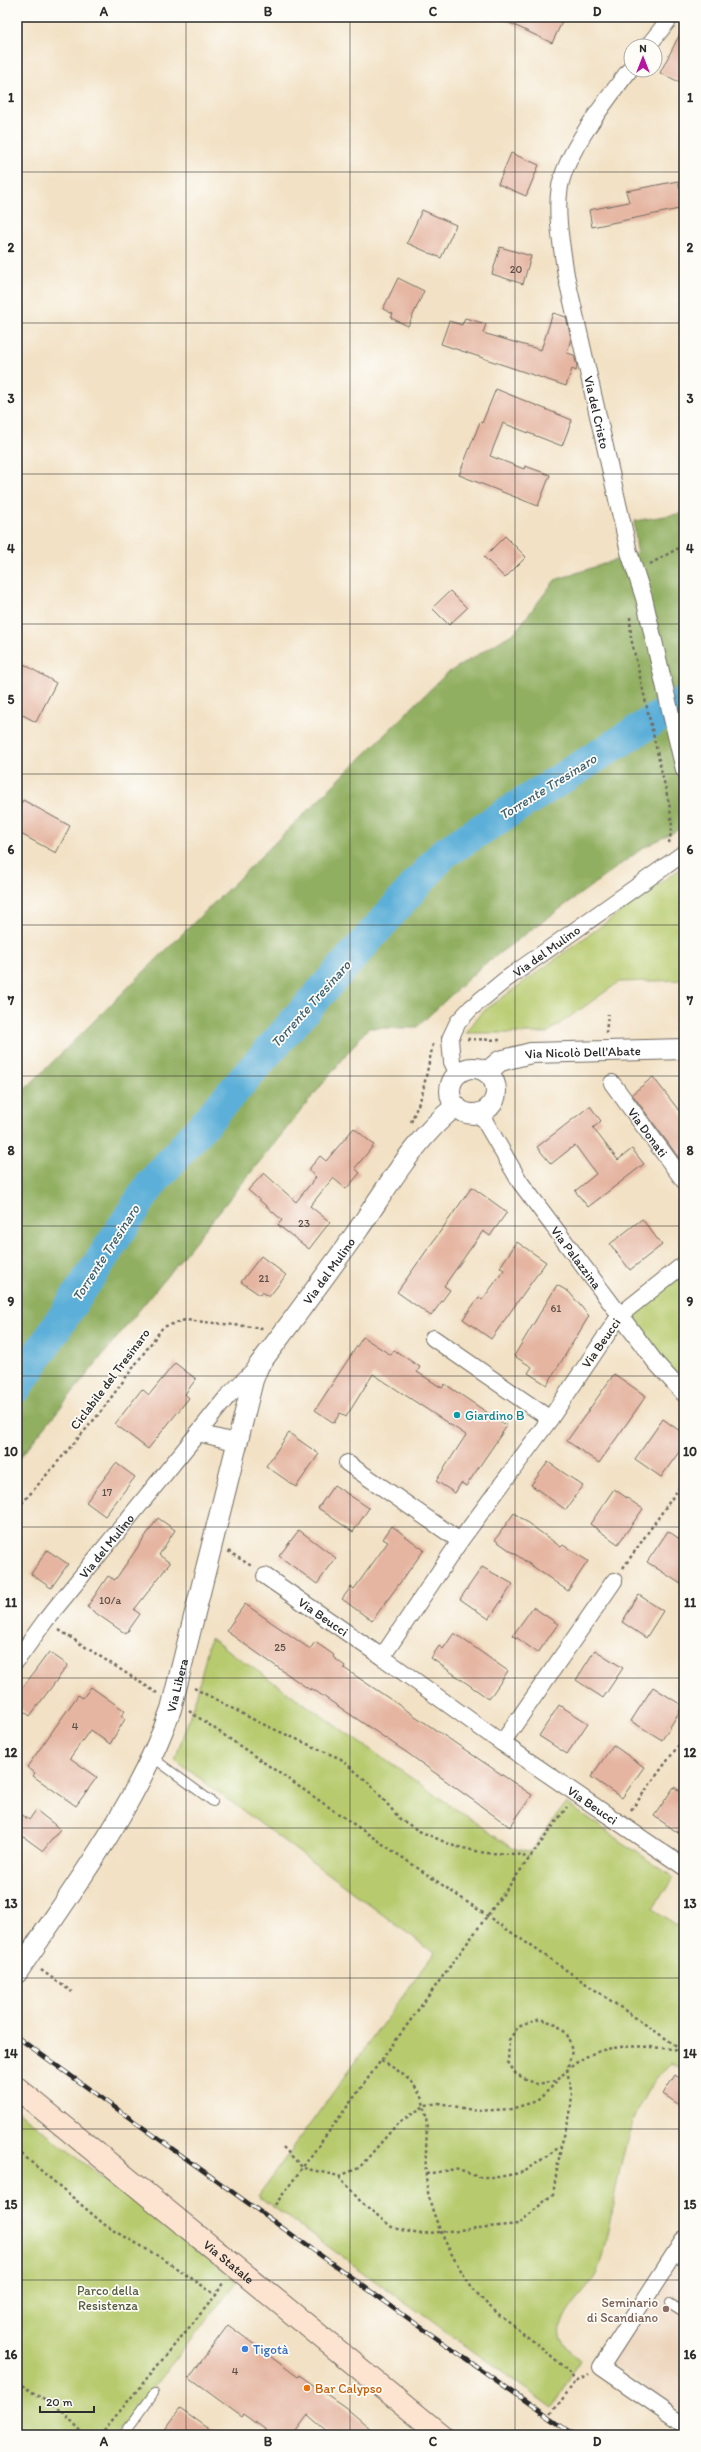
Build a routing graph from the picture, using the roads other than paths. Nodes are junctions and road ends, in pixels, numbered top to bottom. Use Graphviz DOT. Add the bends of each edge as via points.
graph roads {
  1 [pos="671,17"];
  2 [pos="654,38"];
  3 [pos="624,78"];
  4 [pos="684,770"];
  5 [pos="684,853"];
  6 [pos="684,1049"];
  7 [pos="486,1072"];
  8 [pos="458,1074"];
  9 [pos="612,1082"];
  10 [pos="456,1106"];
  11 [pos="480,1113"];
  12 [pos="684,1181"];
  13 [pos="684,1264"];
  14 [pos="620,1315"];
  15 [pos="433,1338"];
  16 [pos="259,1365"];
  17 [pos="684,1394"];
  18 [pos="550,1419"];
  19 [pos="198,1433"];
  20 [pos="239,1443"];
  21 [pos="347,1463"];
  22 [pos="460,1541"];
  23 [pos="265,1576"];
  24 [pos="614,1581"];
  25 [pos="382,1657"];
  26 [pos="17,1660"];
  27 [pos="502,1743"];
  28 [pos="152,1757"];
  29 [pos="214,1802"];
  30 [pos="684,1867"];
  31 [pos="21,1966"];
  32 [pos="17,2088"];
  33 [pos="684,2240"];
  34 [pos="670,2303"];
  35 [pos="684,2312"];
  36 [pos="154,2393"];
  37 [pos="684,2424"];
  38 [pos="123,2435"];
  39 [pos="441,2435"];
  1 -- 2 [label="street"];
  3 -- 4 [label="street, Via del Cristo" via="572,155 560,186 560,223 566,275 629,552 644,598"];
  5 -- 8 [label="street, Via del Mulino" via="505,980 471,1008 458,1022 450,1039 452,1062"];
  6 -- 7 [label="street, Via Nicolò Dell'Abate" via="531,1053 500,1061"];
  7 -- 8 [label="street" via="469,1068"];
  7 -- 11 [label="street" via="492,1077 496,1091 492,1105"];
  8 -- 10 [label="street" via="451,1086 452,1100"];
  9 -- 12 [label="street, Via Donati"];
  10 -- 11 [label="street" via="470,1114"];
  10 -- 16 [label="street, Via del Mulino" via="439,1120 400,1168"];
  11 -- 14 [label="street, Via Palazzina" via="520,1182"];
  13 -- 14 [label="street, Via Beucci"];
  14 -- 17 [label="street, Via Palazzina" via="656,1363"];
  14 -- 18 [label="street, Via Beucci"];
  15 -- 18 [label="street"];
  16 -- 19 [label="street, Via del Mulino" via="227,1397"];
  16 -- 20 [label="street, Via Libera" via="253,1380"];
  18 -- 22 [label="street, Via Beucci"];
  19 -- 20 [label="street"];
  19 -- 26 [label="street, Via del Mulino" via="45,1621"];
  20 -- 28 [label="street, Via Libera" via="171,1709"];
  21 -- 22 [label="street"];
  22 -- 25 [label="street, Via Beucci"];
  23 -- 25 [label="street, Via Beucci"];
  24 -- 27 [label="street"];
  25 -- 27 [label="street, Via Beucci"];
  27 -- 30 [label="street, Via Beucci"];
  28 -- 29 [label="lane"];
  28 -- 31 [label="street, Via Libera" via="108,1836"];
  32 -- 39 [label="main road, Via Statale"];
  33 -- 37 [label="street" via="601,2366"];
  34 -- 35 [label="lane"];
  36 -- 38 [label="lane"];
}
